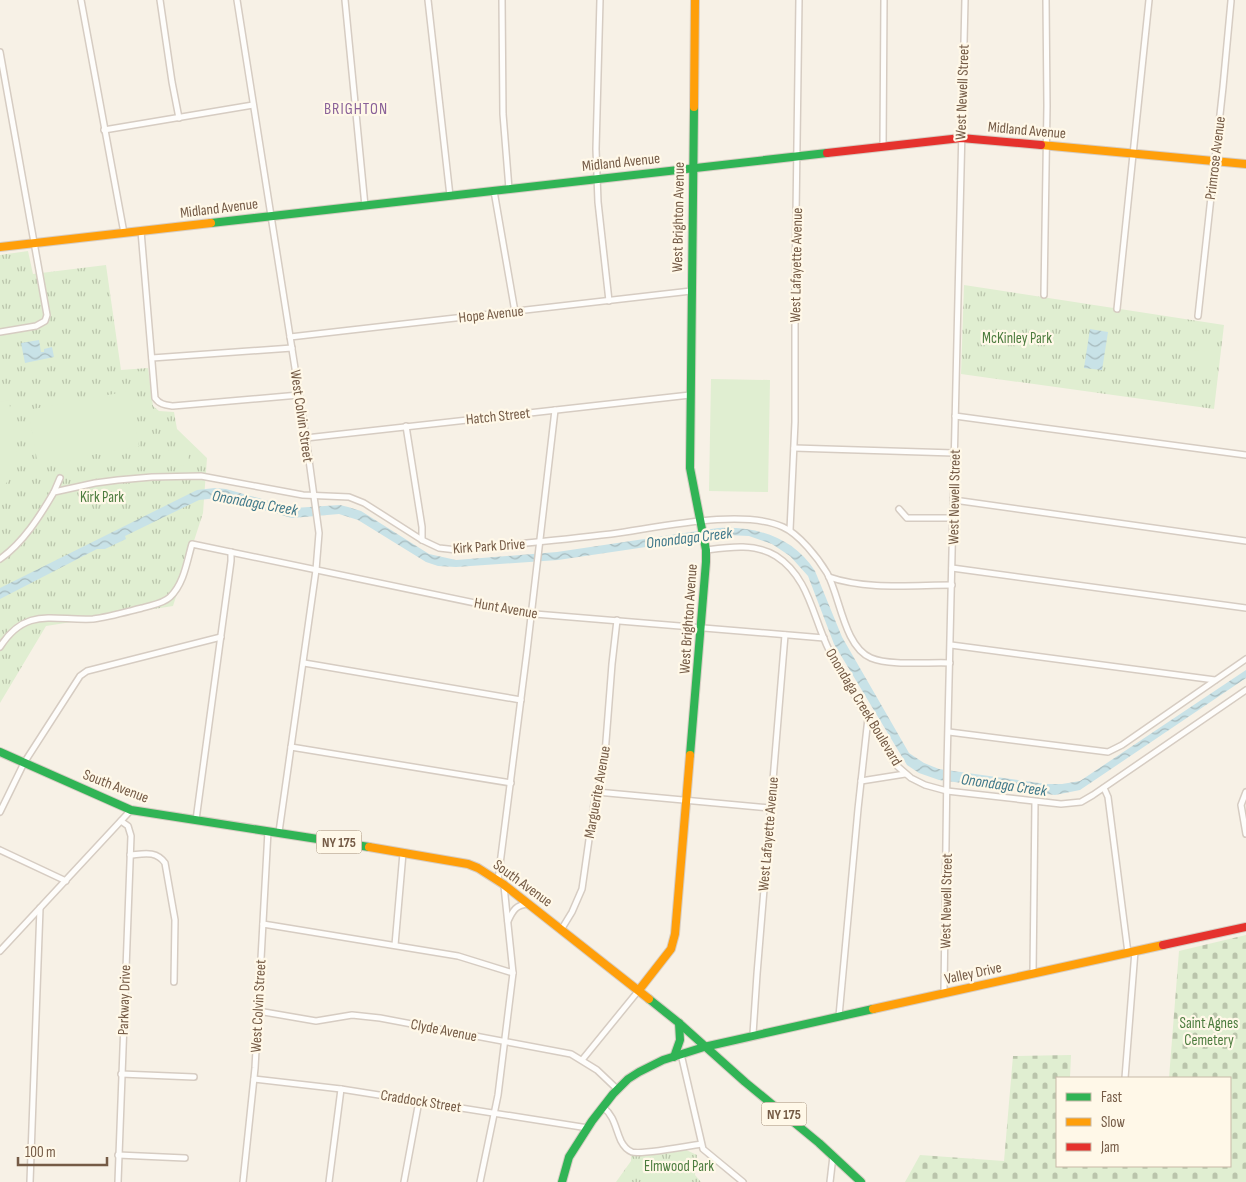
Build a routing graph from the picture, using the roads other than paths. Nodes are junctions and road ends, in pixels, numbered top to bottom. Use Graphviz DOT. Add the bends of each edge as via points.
graph roads {
  1 [pos="81,0"];
  2 [pos="160,0"];
  3 [pos="236,0"];
  4 [pos="346,0"];
  5 [pos="428,0"];
  6 [pos="502,0"];
  7 [pos="600,0"];
  8 [pos="695,0"];
  9 [pos="800,0"];
  10 [pos="884,0"];
  11 [pos="964,0"];
  12 [pos="1046,0"];
  13 [pos="1149,0"];
  14 [pos="1231,1"];
  15 [pos="0,52"];
  16 [pos="253,105"];
  17 [pos="179,118"];
  18 [pos="104,130"];
  19 [pos="961,138"];
  20 [pos="1046,146"];
  21 [pos="883,147"];
  22 [pos="1133,154"];
  23 [pos="797,156"];
  24 [pos="1215,162"];
  25 [pos="1246,164"];
  26 [pos="693,168"];
  27 [pos="597,179"];
  28 [pos="509,189"];
  29 [pos="494,191"];
  30 [pos="450,196"];
  31 [pos="364,206"];
  32 [pos="271,216"];
  33 [pos="141,231"];
  34 [pos="124,233"];
  35 [pos="34,243"];
  36 [pos="0,247"];
  37 [pos="691,292"];
  38 [pos="1044,295"];
  39 [pos="609,301"];
  40 [pos="1117,309"];
  41 [pos="515,312"];
  42 [pos="1198,316"];
  43 [pos="0,332"];
  44 [pos="290,337"];
  45 [pos="292,348"];
  46 [pos="152,358"];
  47 [pos="299,395"];
  48 [pos="690,395"];
  49 [pos="555,410"];
  50 [pos="955,416"];
  51 [pos="406,426"];
  52 [pos="306,438"];
  53 [pos="794,448"];
  54 [pos="954,452"];
  55 [pos="1246,455"];
  56 [pos="60,478"];
  57 [pos="54,492"];
  58 [pos="313,495"];
  59 [pos="954,500"];
  60 [pos="899,509"];
  61 [pos="953,518"];
  62 [pos="700,524"];
  63 [pos="790,530"];
  64 [pos="422,540"];
  65 [pos="1246,541"];
  66 [pos="540,542"];
  67 [pos="705,547"];
  68 [pos="231,552"];
  69 [pos="0,559"];
  70 [pos="952,568"];
  71 [pos="316,570"];
  72 [pos="829,577"];
  73 [pos="952,585"];
  74 [pos="1246,608"];
  75 [pos="531,614"];
  76 [pos="617,620"];
  77 [pos="701,628"];
  78 [pos="785,635"];
  79 [pos="221,637"];
  80 [pos="824,638"];
  81 [pos="951,645"];
  82 [pos="0,647"];
  83 [pos="1246,659"];
  84 [pos="304,663"];
  85 [pos="950,663"];
  86 [pos="1216,680"];
  87 [pos="1246,690"];
  88 [pos="521,700"];
  89 [pos="868,717"];
  90 [pos="948,732"];
  91 [pos="292,747"];
  92 [pos="0,752"];
  93 [pos="24,763"];
  94 [pos="905,774"];
  95 [pos="861,781"];
  96 [pos="511,783"];
  97 [pos="1104,788"];
  98 [pos="947,791"];
  99 [pos="597,792"];
  100 [pos="1246,792"];
  101 [pos="687,800"];
  102 [pos="1034,802"];
  103 [pos="770,808"];
  104 [pos="131,810"];
  105 [pos="0,812"];
  106 [pos="196,820"];
  107 [pos="121,821"];
  108 [pos="268,830"];
  109 [pos="279,832"];
  110 [pos="1246,834"];
  111 [pos="0,850"];
  112 [pos="403,853"];
  113 [pos="130,855"];
  114 [pos="66,881"];
  115 [pos="500,882"];
  116 [pos="528,904"];
  117 [pos="40,908"];
  118 [pos="508,921"];
  119 [pos="263,924"];
  120 [pos="1246,927"];
  121 [pos="561,930"];
  122 [pos="396,945"];
  123 [pos="0,952"];
  124 [pos="1132,952"];
  125 [pos="513,973"];
  126 [pos="1033,974"];
  127 [pos="174,982"];
  128 [pos="639,990"];
  129 [pos="944,993"];
  130 [pos="258,1012"];
  131 [pos="839,1016"];
  132 [pos="679,1023"];
  133 [pos="753,1034"];
  134 [pos="505,1041"];
  135 [pos="706,1046"];
  136 [pos="677,1056"];
  137 [pos="582,1060"];
  138 [pos="121,1074"];
  139 [pos="194,1076"];
  140 [pos="1125,1077"];
  141 [pos="254,1079"];
  142 [pos="341,1089"];
  143 [pos="617,1089"];
  144 [pos="419,1101"];
  145 [pos="603,1107"];
  146 [pos="495,1113"];
  147 [pos="588,1128"];
  148 [pos="701,1144"];
  149 [pos="118,1155"];
  150 [pos="833,1156"];
  151 [pos="185,1158"];
  152 [pos="30,1182"];
  153 [pos="118,1182"];
  154 [pos="243,1182"];
  155 [pos="328,1182"];
  156 [pos="404,1182"];
  157 [pos="480,1182"];
  158 [pos="562,1182"];
  159 [pos="744,1182"];
  160 [pos="830,1182"];
  161 [pos="861,1182"];
  1 -- 18 [label="street"];
  2 -- 17 [label="street"];
  3 -- 16 [label="street, West Colvin Street"];
  4 -- 31 [label="street"];
  5 -- 30 [label="street"];
  6 -- 28 [label="street" via="503,114"];
  7 -- 27 [label="street"];
  8 -- 26 [label="street, West Brighton Avenue"];
  9 -- 23 [label="street, West Lafayette Avenue"];
  10 -- 21 [label="street"];
  11 -- 19 [label="street, West Newell Street"];
  12 -- 20 [label="street"];
  13 -- 22 [label="street"];
  14 -- 24 [label="street, Primrose Avenue"];
  15 -- 35 [label="street"];
  16 -- 17 [label="street"];
  16 -- 32 [label="street, West Colvin Street"];
  17 -- 18 [label="street"];
  18 -- 34 [label="street"];
  19 -- 20 [label="street, Midland Avenue"];
  19 -- 21 [label="street, Midland Avenue"];
  19 -- 50 [label="street, West Newell Street"];
  20 -- 22 [label="street, Midland Avenue"];
  20 -- 38 [label="street"];
  21 -- 23 [label="street, Midland Avenue"];
  22 -- 24 [label="street, Midland Avenue"];
  22 -- 40 [label="street"];
  23 -- 26 [label="street, Midland Avenue"];
  23 -- 53 [label="street, West Lafayette Avenue"];
  24 -- 25 [label="street, Midland Avenue"];
  24 -- 42 [label="street, Primrose Avenue"];
  26 -- 27 [label="street, Midland Avenue"];
  26 -- 37 [label="street, West Brighton Avenue"];
  27 -- 28 [label="street, Midland Avenue"];
  27 -- 39 [label="street"];
  28 -- 29 [label="street, Midland Avenue"];
  29 -- 30 [label="street, Midland Avenue"];
  29 -- 41 [label="street"];
  30 -- 31 [label="street, Midland Avenue"];
  31 -- 32 [label="street, Midland Avenue"];
  32 -- 33 [label="street, Midland Avenue"];
  32 -- 44 [label="street, West Colvin Street"];
  33 -- 34 [label="street, Midland Avenue"];
  33 -- 46 [label="street"];
  34 -- 35 [label="street, Midland Avenue"];
  35 -- 36 [label="street, Midland Avenue"];
  35 -- 43 [label="street" via="47,315 45,321 36,326"];
  37 -- 39 [label="street, Hope Avenue"];
  37 -- 48 [label="street, West Brighton Avenue"];
  39 -- 41 [label="street, Hope Avenue"];
  41 -- 44 [label="street, Hope Avenue"];
  44 -- 45 [label="street, West Colvin Street"];
  45 -- 46 [label="street"];
  45 -- 47 [label="street, West Colvin Street"];
  46 -- 47 [label="street" via="158,402 174,406"];
  47 -- 52 [label="street, West Colvin Street"];
  48 -- 49 [label="street, Hatch Street"];
  48 -- 62 [label="street, West Brighton Avenue" via="690,468"];
  49 -- 51 [label="street, Hatch Street"];
  49 -- 66 [label="street"];
  50 -- 54 [label="street, West Newell Street"];
  50 -- 55 [label="street"];
  51 -- 52 [label="street, Hatch Street"];
  51 -- 64 [label="street"];
  52 -- 58 [label="street, West Colvin Street"];
  53 -- 54 [label="street"];
  53 -- 63 [label="street, West Lafayette Avenue"];
  54 -- 59 [label="street, West Newell Street"];
  56 -- 57 [label="street"];
  57 -- 58 [label="street, Kirk Park Drive" via="95,482 201,476"];
  57 -- 69 [label="street" via="18,544"];
  58 -- 64 [label="street, Kirk Park Drive" via="355,498"];
  58 -- 71 [label="street, West Colvin Street" via="319,533"];
  59 -- 61 [label="street, West Newell Street"];
  59 -- 65 [label="street"];
  60 -- 61 [label="street" via="907,518"];
  61 -- 70 [label="street, West Newell Street"];
  62 -- 63 [label="street, Kirk Park Drive" via="716,520 751,520"];
  62 -- 66 [label="street, Kirk Park Drive"];
  62 -- 67 [label="street, West Brighton Avenue"];
  63 -- 72 [label="street, Kirk Park Drive"];
  64 -- 66 [label="street, Kirk Park Drive" via="439,548 457,550"];
  66 -- 75 [label="street"];
  67 -- 77 [label="street, West Brighton Avenue"];
  67 -- 80 [label="street, Onondaga Creek Boulevard" via="758,548 778,558 802,584"];
  68 -- 71 [label="street, Hunt Avenue"];
  68 -- 79 [label="street"];
  68 -- 82 [label="street, Hunt Avenue" via="192,544 181,580 169,599 95,618 28,621 7,636"];
  70 -- 73 [label="street, West Newell Street"];
  70 -- 74 [label="street"];
  71 -- 75 [label="street, Hunt Avenue"];
  71 -- 84 [label="street, West Colvin Street"];
  72 -- 73 [label="street" via="868,585"];
  72 -- 85 [label="street, Kirk Park Drive" via="851,635 866,655 886,662"];
  73 -- 81 [label="street, West Newell Street"];
  75 -- 76 [label="street, Hunt Avenue"];
  75 -- 88 [label="street"];
  76 -- 77 [label="street, Hunt Avenue"];
  76 -- 99 [label="street, Marguerite Avenue" via="604,767"];
  77 -- 78 [label="street, Hunt Avenue"];
  77 -- 101 [label="street, West Brighton Avenue"];
  78 -- 80 [label="street, Hunt Avenue"];
  78 -- 103 [label="street, West Lafayette Avenue"];
  79 -- 93 [label="street" via="87,671 80,676"];
  79 -- 106 [label="street"];
  80 -- 89 [label="street, Onondaga Creek Boulevard"];
  81 -- 85 [label="street, West Newell Street"];
  81 -- 86 [label="street"];
  83 -- 86 [label="street"];
  84 -- 88 [label="street"];
  84 -- 91 [label="street, West Colvin Street"];
  85 -- 90 [label="street, West Newell Street"];
  86 -- 90 [label="street" via="1108,752"];
  87 -- 97 [label="street, Onondaga Creek Boulevard"];
  88 -- 96 [label="street"];
  89 -- 94 [label="street, Onondaga Creek Boulevard" via="896,766"];
  89 -- 95 [label="street"];
  90 -- 98 [label="street, West Newell Street"];
  91 -- 96 [label="street"];
  91 -- 109 [label="street, West Colvin Street"];
  92 -- 93 [label="street, South Avenue / NY 175"];
  93 -- 104 [label="street, South Avenue / NY 175"];
  93 -- 105 [label="street"];
  94 -- 95 [label="street"];
  94 -- 98 [label="street, Onondaga Creek Boulevard" via="924,785"];
  95 -- 131 [label="street"];
  96 -- 115 [label="street"];
  97 -- 102 [label="street, Onondaga Creek Boulevard" via="1081,802"];
  97 -- 124 [label="street"];
  98 -- 102 [label="street, Onondaga Creek Boulevard"];
  98 -- 129 [label="street, West Newell Street"];
  99 -- 101 [label="street"];
  99 -- 121 [label="street, Marguerite Avenue" via="582,889"];
  100 -- 110 [label="street" via="1241,805"];
  101 -- 103 [label="street"];
  101 -- 128 [label="street, West Brighton Avenue" via="673,945"];
  102 -- 126 [label="street"];
  103 -- 133 [label="street, West Lafayette Avenue"];
  104 -- 106 [label="street, South Avenue / NY 175"];
  104 -- 107 [label="street"];
  106 -- 108 [label="street, South Avenue / NY 175"];
  107 -- 113 [label="street, Parkway Drive" via="130,829"];
  107 -- 114 [label="street"];
  108 -- 109 [label="street, South Avenue / NY 175"];
  108 -- 119 [label="street, West Colvin Street"];
  109 -- 112 [label="street, South Avenue / NY 175"];
  111 -- 114 [label="street"];
  112 -- 115 [label="street, South Avenue / NY 175" via="468,864"];
  112 -- 122 [label="street"];
  113 -- 127 [label="street" via="154,854 165,863 175,920"];
  113 -- 138 [label="street, Parkway Drive"];
  114 -- 117 [label="street"];
  115 -- 116 [label="street, South Avenue / NY 175"];
  115 -- 118 [label="street"];
  116 -- 118 [label="street" via="513,910"];
  116 -- 121 [label="street, South Avenue / NY 175"];
  117 -- 123 [label="street"];
  117 -- 152 [label="street"];
  118 -- 125 [label="street"];
  119 -- 122 [label="street"];
  119 -- 130 [label="street, West Colvin Street"];
  120 -- 124 [label="street, Valley Drive"];
  121 -- 128 [label="street, South Avenue / NY 175"];
  122 -- 125 [label="street" via="458,956"];
  124 -- 126 [label="street, Valley Drive"];
  124 -- 140 [label="street"];
  125 -- 134 [label="street"];
  126 -- 129 [label="street, Valley Drive"];
  128 -- 132 [label="street, South Avenue / NY 175"];
  128 -- 137 [label="street, West Brighton Avenue"];
  129 -- 131 [label="street, Valley Drive"];
  130 -- 134 [label="street, Clyde Avenue" via="316,1021 366,1016"];
  130 -- 141 [label="street, West Colvin Street"];
  131 -- 133 [label="street, Valley Drive"];
  132 -- 135 [label="street, South Avenue / NY 175"];
  132 -- 136 [label="street"];
  133 -- 135 [label="street, Valley Drive"];
  134 -- 137 [label="street, Clyde Avenue" via="571,1054"];
  134 -- 146 [label="street"];
  135 -- 136 [label="street, Valley Drive"];
  135 -- 150 [label="street, South Avenue / NY 175"];
  136 -- 143 [label="street, Valley Drive" via="644,1069"];
  136 -- 148 [label="street"];
  137 -- 143 [label="street, Clyde Avenue" via="598,1070"];
  138 -- 139 [label="street"];
  138 -- 149 [label="street, Parkway Drive"];
  141 -- 142 [label="street, Craddock Street"];
  141 -- 154 [label="street, West Colvin Street"];
  142 -- 144 [label="street, Craddock Street"];
  142 -- 155 [label="street"];
  143 -- 145 [label="street, Valley Drive"];
  144 -- 146 [label="street, Craddock Street"];
  144 -- 156 [label="street"];
  145 -- 147 [label="street, Valley Drive"];
  145 -- 148 [label="street" via="615,1121 624,1146 630,1151"];
  146 -- 147 [label="street, Craddock Street"];
  146 -- 157 [label="street"];
  147 -- 158 [label="street, Valley Drive" via="569,1157"];
  148 -- 159 [label="street" via="705,1152"];
  149 -- 151 [label="street"];
  149 -- 153 [label="street, Parkway Drive"];
  150 -- 160 [label="street"];
  150 -- 161 [label="street, South Avenue / NY 175"];
}
